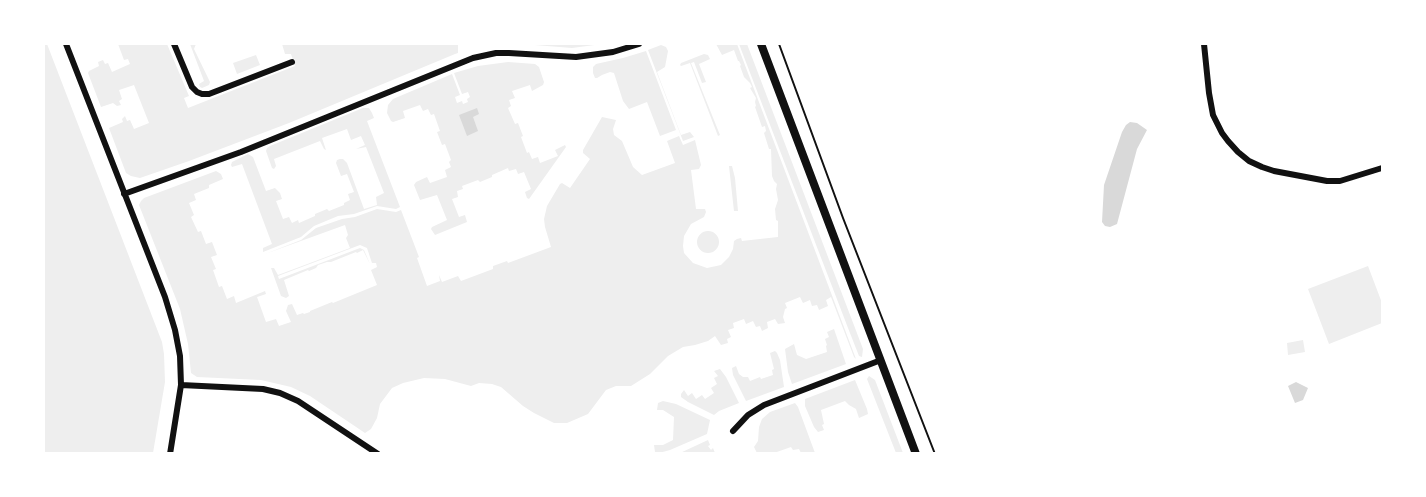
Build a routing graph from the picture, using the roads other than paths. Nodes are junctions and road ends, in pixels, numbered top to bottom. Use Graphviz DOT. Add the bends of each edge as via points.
graph roads {
  1 [pos="66,44"];
  2 [pos="174,44"];
  3 [pos="639,44"];
  4 [pos="761,44"];
  5 [pos="1204,44"];
  6 [pos="292,62"];
  7 [pos="1383,168"];
  8 [pos="124,194"];
  9 [pos="881,360"];
  10 [pos="181,385"];
  11 [pos="733,431"];
  12 [pos="170,453"];
  13 [pos="378,453"];
  14 [pos="916,453"];
  1 -- 8 [label="street"];
  2 -- 6 [label="street" via="192,87 202,94"];
  3 -- 8 [label="street" via="576,57 484,55"];
  4 -- 9 [label="street"];
  5 -- 7 [label="street" via="1213,115 1228,141 1249,161 1291,176 1327,182"];
  8 -- 10 [label="street" via="173,323"];
  9 -- 11 [label="street" via="764,405"];
  9 -- 14 [label="street"];
  10 -- 12 [label="street"];
  10 -- 13 [label="street" via="280,393"];
}
